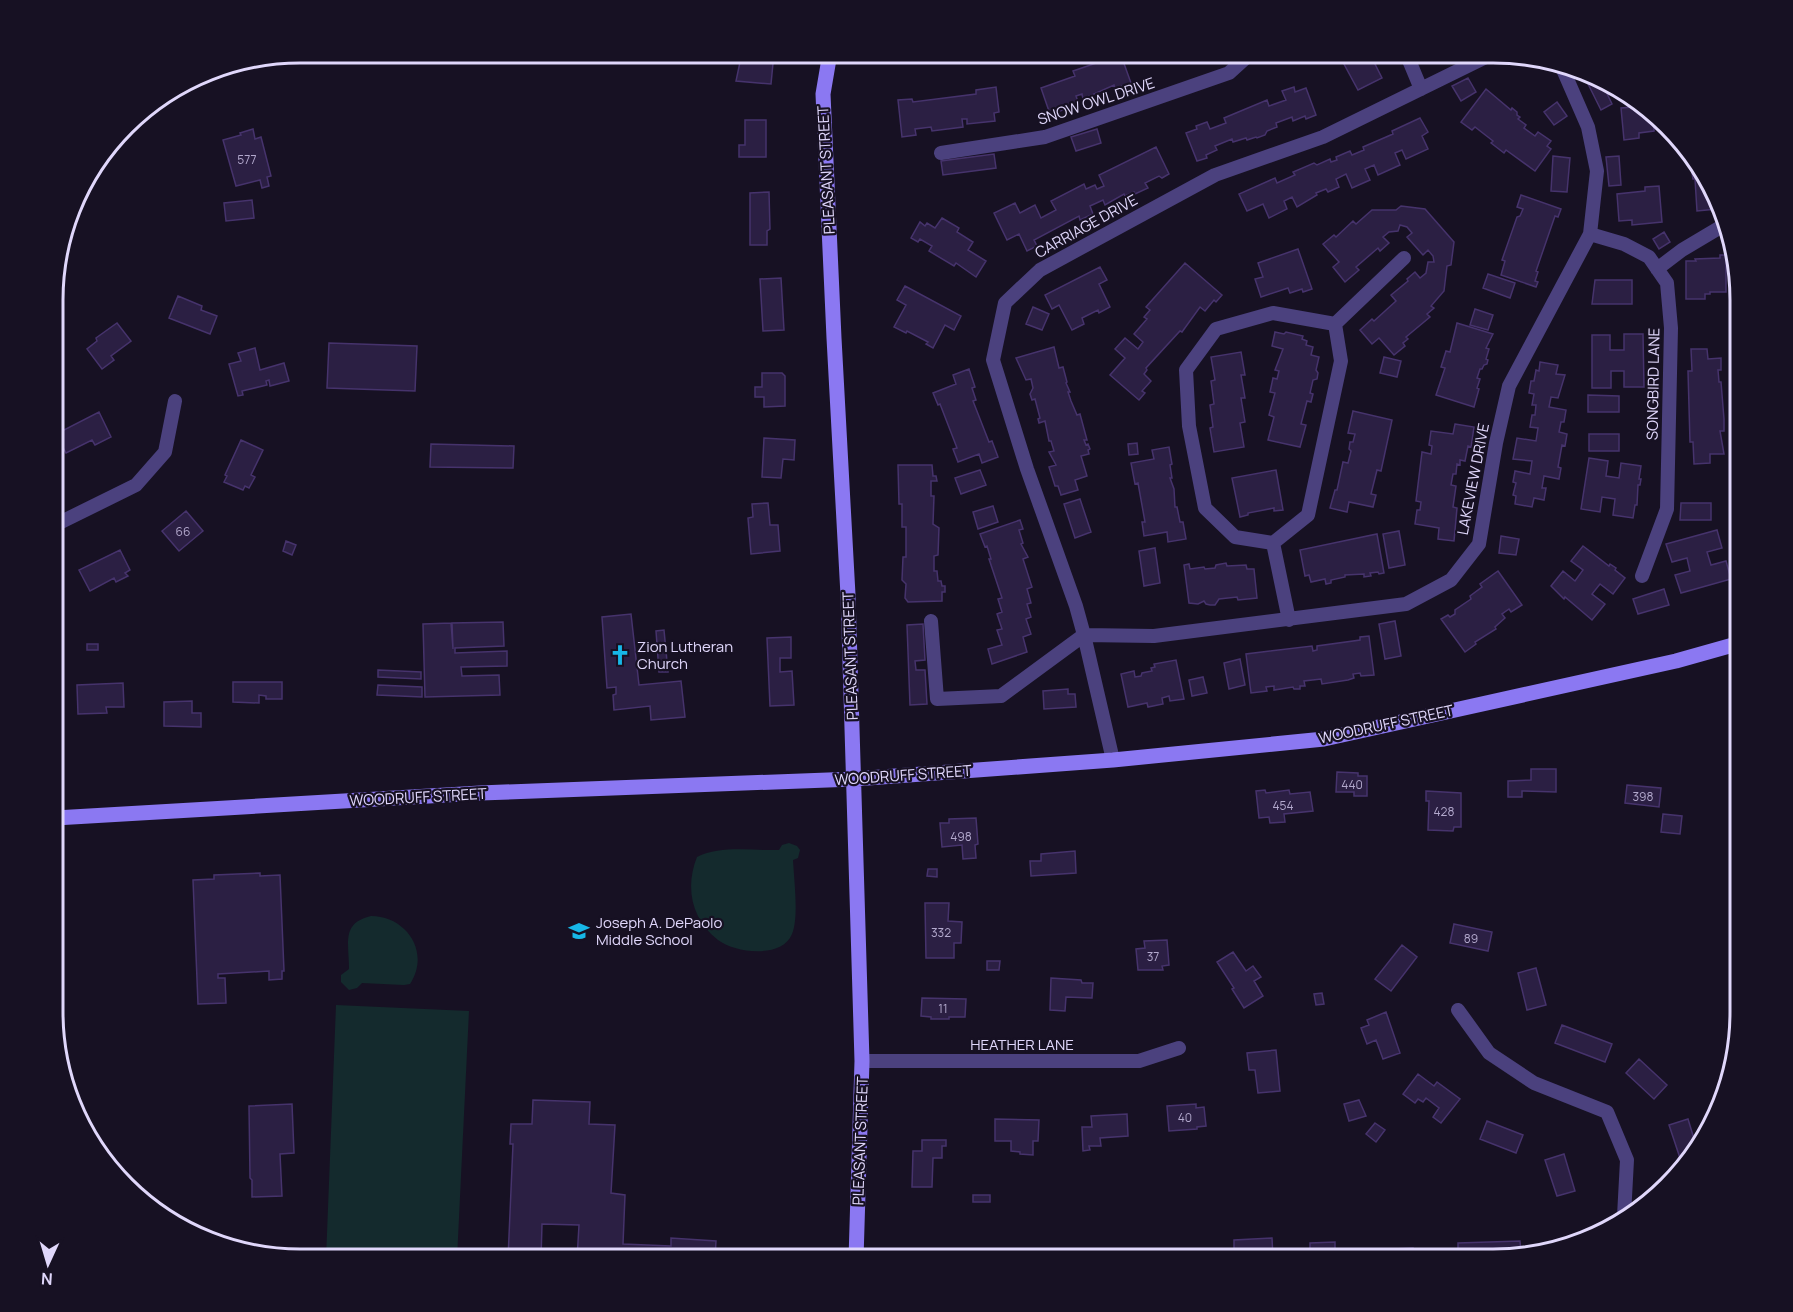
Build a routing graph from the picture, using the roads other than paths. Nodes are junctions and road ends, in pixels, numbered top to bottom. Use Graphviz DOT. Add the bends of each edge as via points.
graph roads {
  1 [pos="828,63"];
  2 [pos="1240,63"];
  3 [pos="1410,63"];
  4 [pos="1474,63"];
  5 [pos="1565,75"];
  6 [pos="1421,89"];
  7 [pos="940,153"];
  8 [pos="1718,228"];
  9 [pos="1590,234"];
  10 [pos="1404,258"];
  11 [pos="1657,269"];
  12 [pos="1335,324"];
  13 [pos="175,401"];
  14 [pos="63,521"];
  15 [pos="1273,543"];
  16 [pos="1642,576"];
  17 [pos="1289,620"];
  18 [pos="931,621"];
  19 [pos="1084,635"];
  20 [pos="1730,646"];
  21 [pos="1113,760"];
  22 [pos="854,779"];
  23 [pos="63,818"];
  24 [pos="1458,1010"];
  25 [pos="1179,1048"];
  26 [pos="862,1061"];
  27 [pos="1624,1209"];
  28 [pos="856,1249"];
  1 -- 22 [label="street, PLEASANT STREET" via="823,94"];
  2 -- 7 [label="street, SNOW OWL DRIVE" via="1229,73 1045,137"];
  3 -- 6 [label="street"];
  4 -- 6 [label="street, CARRIAGE DRIVE"];
  5 -- 9 [label="street, LAKEVIEW DRIVE" via="1588,127 1598,171"];
  6 -- 19 [label="street, CARRIAGE DRIVE" via="1323,137 1215,175 1040,270 1005,303 993,360"];
  8 -- 11 [label="street"];
  9 -- 11 [label="street, SONGBIRD LANE" via="1624,244 1649,257"];
  9 -- 17 [label="street, LAKEVIEW DRIVE" via="1509,386 1479,544 1451,580 1406,604"];
  10 -- 12 [label="street"];
  11 -- 16 [label="street, SONGBIRD LANE" via="1666,283 1671,328 1667,509"];
  12 -- 15 [label="street" via="1341,361 1308,515"];
  12 -- 15 [label="street" via="1273,313 1216,329 1186,370 1189,426 1204,508 1235,537"];
  13 -- 14 [label="street" via="165,452 136,485"];
  15 -- 17 [label="street"];
  17 -- 19 [label="street, LAKEVIEW DRIVE" via="1154,636"];
  18 -- 19 [label="street" via="937,699 1001,696"];
  19 -- 21 [label="street, CARRIAGE DRIVE"];
  20 -- 21 [label="street, WOODRUFF STREET" via="1324,739"];
  21 -- 22 [label="street, WOODRUFF STREET"];
  22 -- 23 [label="street, WOODRUFF STREET" via="480,793"];
  22 -- 26 [label="street, PLEASANT STREET"];
  24 -- 27 [label="street" via="1489,1053 1534,1083 1607,1112 1627,1160"];
  25 -- 26 [label="street, HEATHER LANE" via="1139,1061"];
  26 -- 28 [label="street, PLEASANT STREET"];
}
